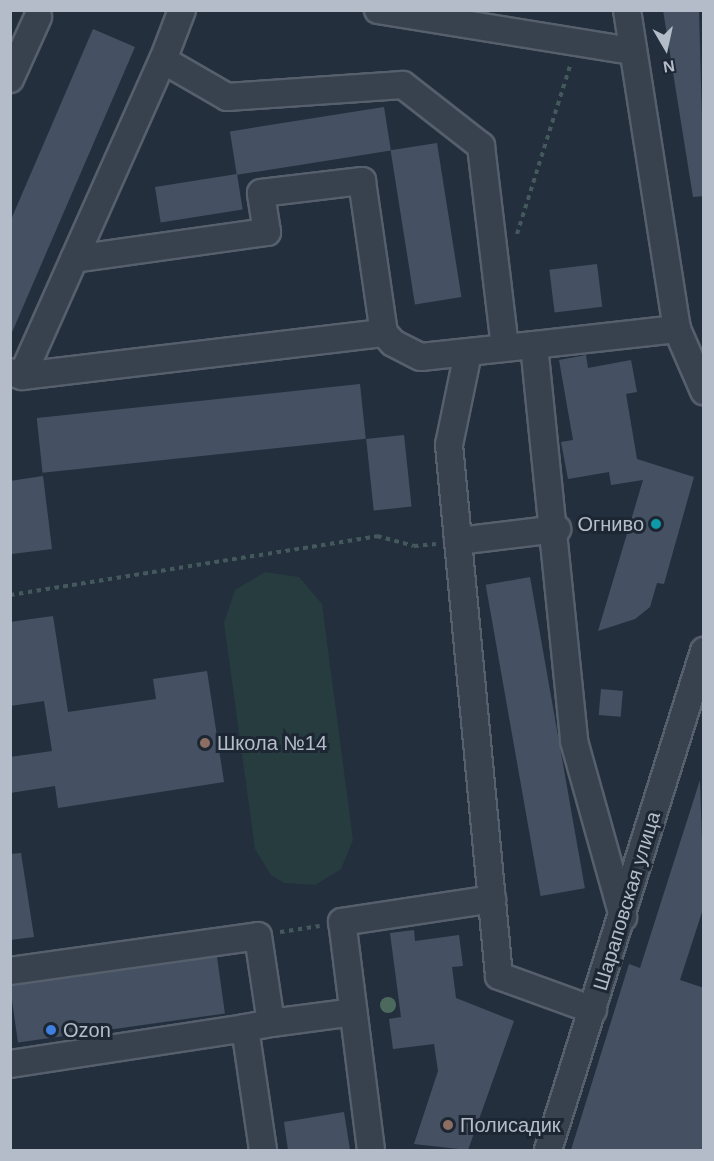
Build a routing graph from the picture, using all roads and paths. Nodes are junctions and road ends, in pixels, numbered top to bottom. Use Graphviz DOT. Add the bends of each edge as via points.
graph roads {
  1 [pos="182,10"];
  2 [pos="378,10"];
  3 [pos="627,10"];
  4 [pos="38,17"];
  5 [pos="577,43"];
  6 [pos="631,51"];
  7 [pos="163,60"];
  8 [pos="10,79"];
  9 [pos="513,247"];
  10 [pos="74,259"];
  11 [pos="677,329"];
  12 [pos="384,333"];
  13 [pos="534,345"];
  14 [pos="505,348"];
  15 [pos="468,353"];
  16 [pos="16,374"];
  17 [pos="704,391"];
  18 [pos="557,529"];
  19 [pos="458,541"];
  20 [pos="10,595"];
  21 [pos="704,651"];
  22 [pos="492,899"];
  23 [pos="622,917"];
  24 [pos="342,922"];
  25 [pos="258,936"];
  26 [pos="10,971"];
  27 [pos="593,1010"];
  28 [pos="353,1012"];
  29 [pos="271,1023"];
  30 [pos="245,1028"];
  31 [pos="10,1064"];
  32 [pos="263,1150"];
  33 [pos="371,1150"];
  34 [pos="548,1150"];
  1 -- 7 [label="street"];
  2 -- 5 [label="street"];
  3 -- 6 [label="street"];
  4 -- 8 [label="street"];
  5 -- 6 [label="street"];
  5 -- 9 [label="path"];
  6 -- 11 [label="street"];
  7 -- 10 [label="street"];
  7 -- 14 [label="street" via="227,97 403,85 481,146"];
  10 -- 12 [label="street" via="267,232 261,193 362,181"];
  10 -- 16 [label="street"];
  11 -- 13 [label="street"];
  11 -- 17 [label="street"];
  12 -- 15 [label="street" via="403,352 421,357"];
  12 -- 16 [label="street"];
  13 -- 14 [label="street"];
  13 -- 18 [label="street"];
  14 -- 15 [label="street"];
  15 -- 19 [label="street" via="450,445"];
  18 -- 19 [label="street"];
  18 -- 23 [label="street" via="574,741"];
  19 -- 20 [label="path" via="414,546 376,536"];
  19 -- 22 [label="street"];
  21 -- 23 [label="street, Шараповская улица"];
  22 -- 24 [label="street"];
  22 -- 27 [label="street" via="499,976"];
  23 -- 27 [label="street, Шараповская улица"];
  24 -- 25 [label="path"];
  24 -- 28 [label="street"];
  25 -- 26 [label="street"];
  25 -- 29 [label="street"];
  27 -- 34 [label="street, Шараповская улица"];
  28 -- 29 [label="street"];
  28 -- 33 [label="street"];
  29 -- 30 [label="street"];
  30 -- 31 [label="street"];
  30 -- 32 [label="street"];
}
